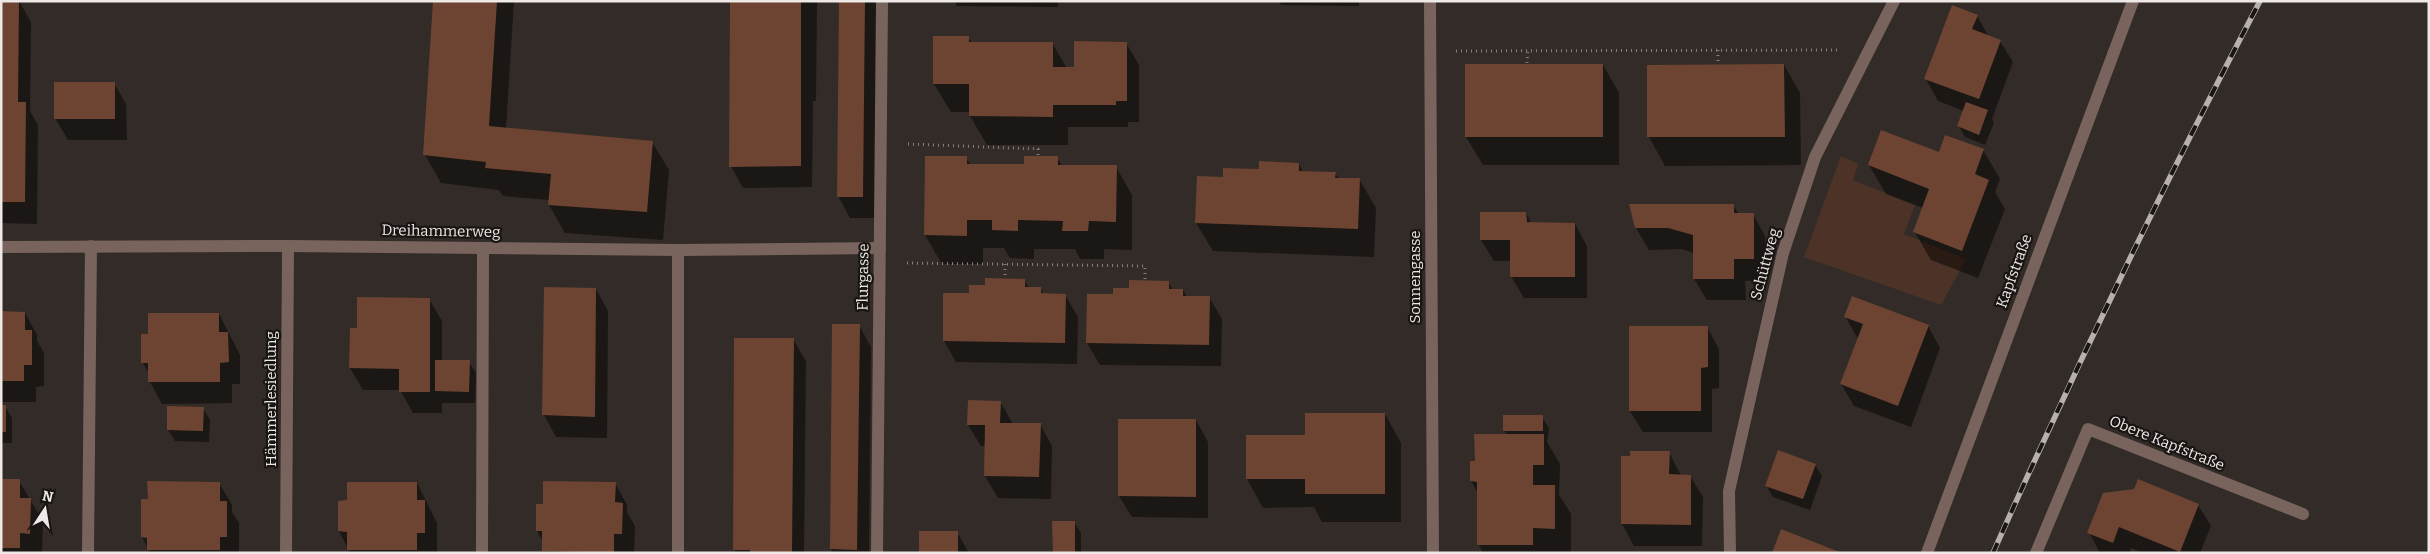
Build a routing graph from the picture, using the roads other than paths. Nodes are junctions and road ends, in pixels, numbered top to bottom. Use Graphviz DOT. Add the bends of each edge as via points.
graph roads {
  1 [pos="882,1"];
  2 [pos="1430,1"];
  3 [pos="1894,1"];
  4 [pos="2133,1"];
  5 [pos="91,246"];
  6 [pos="288,246"];
  7 [pos="1,247"];
  8 [pos="482,248"];
  9 [pos="880,248"];
  10 [pos="678,250"];
  11 [pos="2303,514"];
  12 [pos="88,553"];
  13 [pos="286,553"];
  14 [pos="482,553"];
  15 [pos="678,553"];
  16 [pos="877,553"];
  17 [pos="1433,553"];
  18 [pos="1730,553"];
  19 [pos="1927,553"];
  20 [pos="2036,553"];
  1 -- 9 [label="street, Flurgasse"];
  2 -- 17 [label="street, Sonnengasse"];
  3 -- 18 [label="street, Schüttweg" via="1816,157 1783,252 1729,491"];
  4 -- 19 [label="street, Kapfstraße"];
  5 -- 6 [label="street, Dreihammerweg"];
  5 -- 7 [label="street, Dreihammerweg"];
  5 -- 12 [label="street"];
  6 -- 8 [label="street, Dreihammerweg"];
  6 -- 13 [label="street, Hämmerlesiedlung"];
  8 -- 10 [label="street, Dreihammerweg"];
  8 -- 14 [label="street"];
  9 -- 10 [label="street, Dreihammerweg"];
  9 -- 16 [label="street, Flurgasse"];
  10 -- 15 [label="street"];
  11 -- 20 [label="street, Obere Kapfstraße" via="2088,429"];
}
